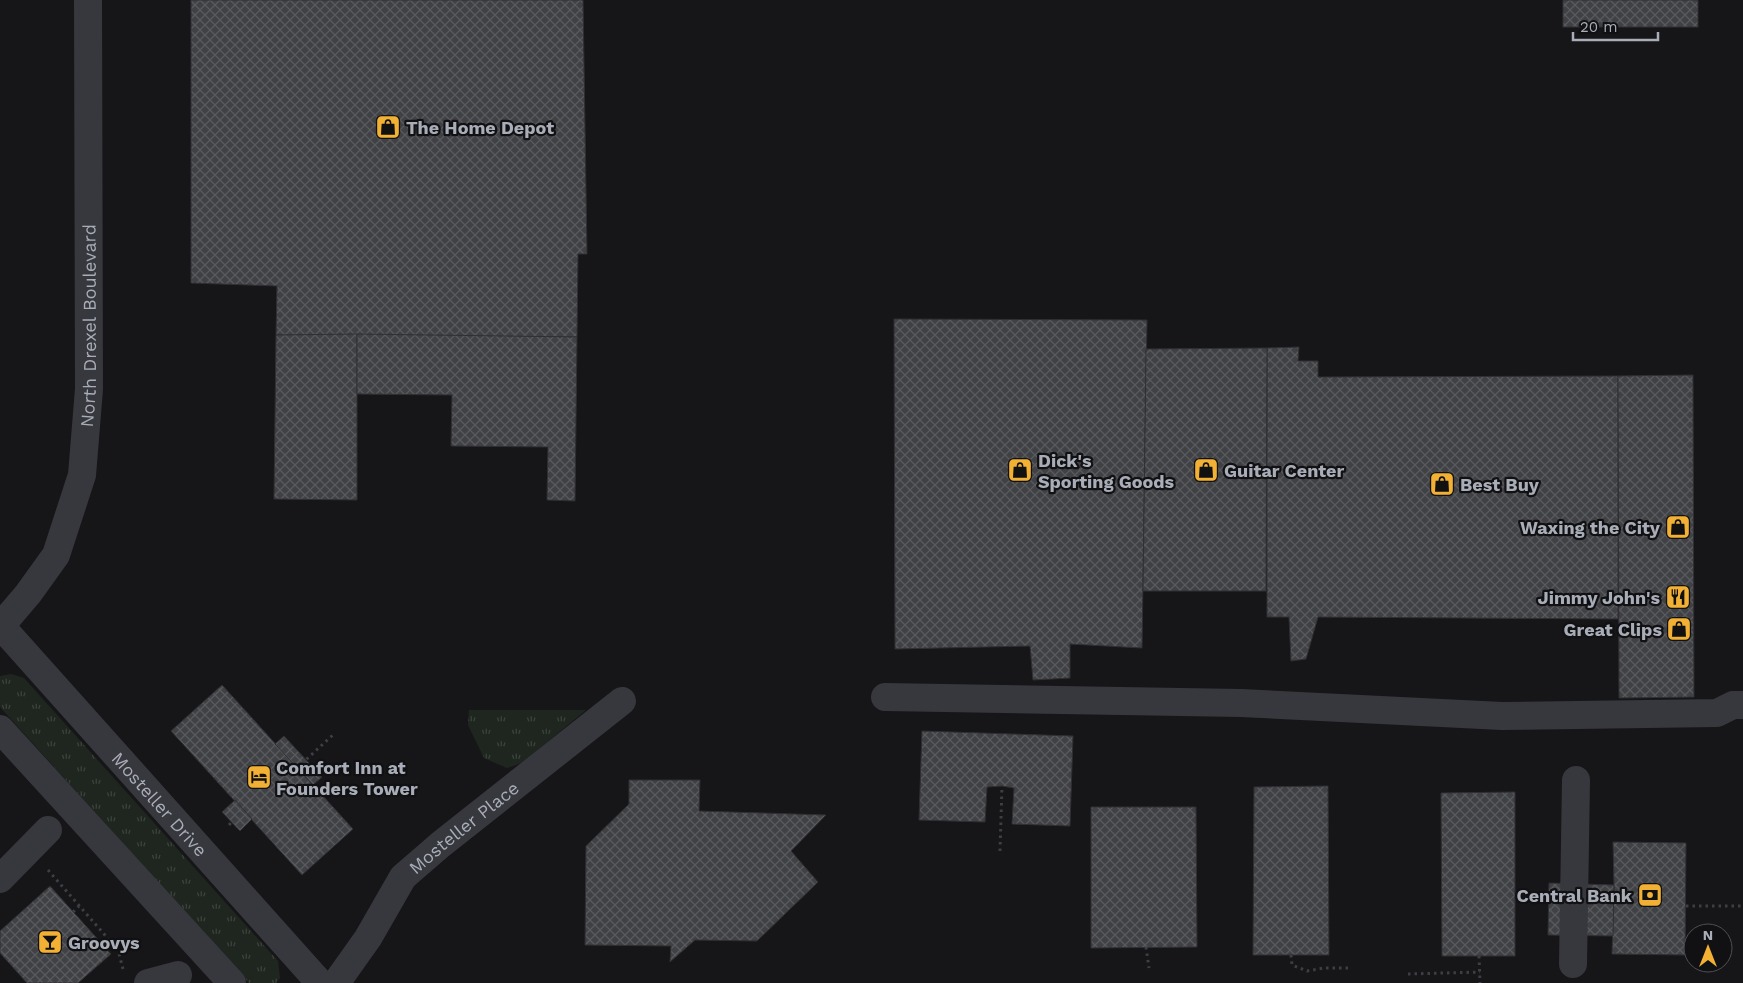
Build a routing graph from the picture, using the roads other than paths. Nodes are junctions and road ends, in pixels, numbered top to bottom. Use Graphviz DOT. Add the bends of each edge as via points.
graph roads {
  1 [pos="88,0"];
  2 [pos="0,626"];
  3 [pos="885,697"];
  4 [pos="622,701"];
  5 [pos="1743,705"];
  6 [pos="0,730"];
  7 [pos="1576,780"];
  8 [pos="48,830"];
  9 [pos="0,879"];
  10 [pos="1572,964"];
  11 [pos="178,975"];
  12 [pos="136,979"];
  13 [pos="232,983"];
  14 [pos="320,983"];
  15 [pos="336,983"];
  1 -- 2 [label="street, North Drexel Boulevard" via="89,389 82,475 56,555"];
  2 -- 14 [label="street, Mosteller Drive"];
  3 -- 5 [label="street" via="1241,703 1502,716 1717,713 1733,705"];
  4 -- 15 [label="street, Mosteller Place" via="403,877 368,938"];
  6 -- 13 [label="street"];
  7 -- 10 [label="street"];
  8 -- 9 [label="street"];
  11 -- 12 [label="street"];
}
